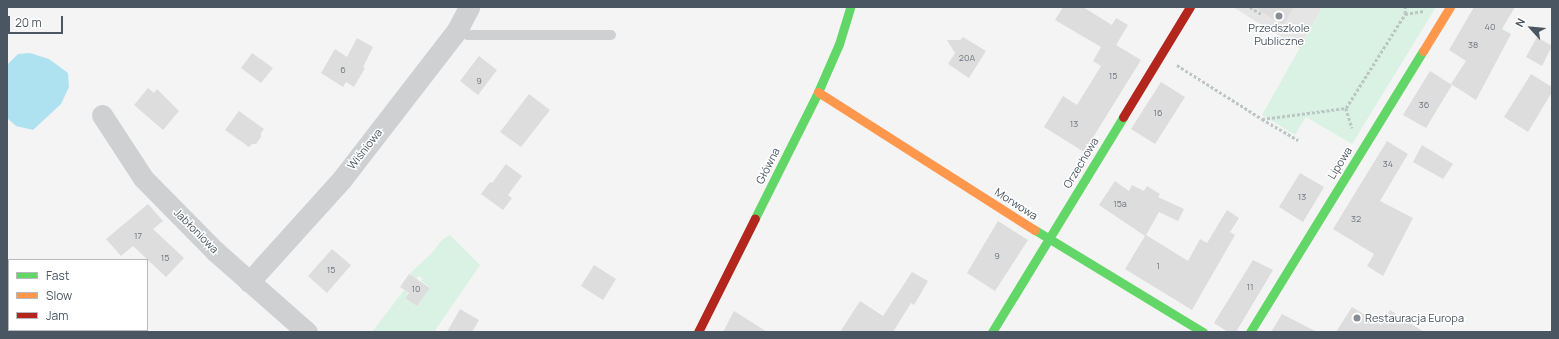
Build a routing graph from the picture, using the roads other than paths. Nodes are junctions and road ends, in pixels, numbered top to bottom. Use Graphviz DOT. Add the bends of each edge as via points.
graph roads {
  1 [pos="469,7"];
  2 [pos="850,7"];
  3 [pos="1190,7"];
  4 [pos="1450,7"];
  5 [pos="457,30"];
  6 [pos="611,35"];
  7 [pos="818,92"];
  8 [pos="102,115"];
  9 [pos="1049,239"];
  10 [pos="249,282"];
  11 [pos="995,331"];
  12 [pos="307,332"];
  13 [pos="698,332"];
  14 [pos="1203,332"];
  15 [pos="1250,332"];
  1 -- 5 [label="street, Wiśniowa"];
  2 -- 7 [label="street, Główna" via="839,44"];
  3 -- 9 [label="street, Orzechowa"];
  4 -- 15 [label="street, Lipowa"];
  5 -- 6 [label="lane" via="468,35"];
  5 -- 10 [label="street, Wiśniowa" via="342,179"];
  7 -- 9 [label="street, Morwowa"];
  7 -- 13 [label="street, Główna"];
  8 -- 10 [label="street, Jabłoniowa" via="143,178"];
  9 -- 11 [label="street, Orzechowa"];
  9 -- 14 [label="street, Morwowa"];
  10 -- 12 [label="street, Jabłoniowa"];
}
